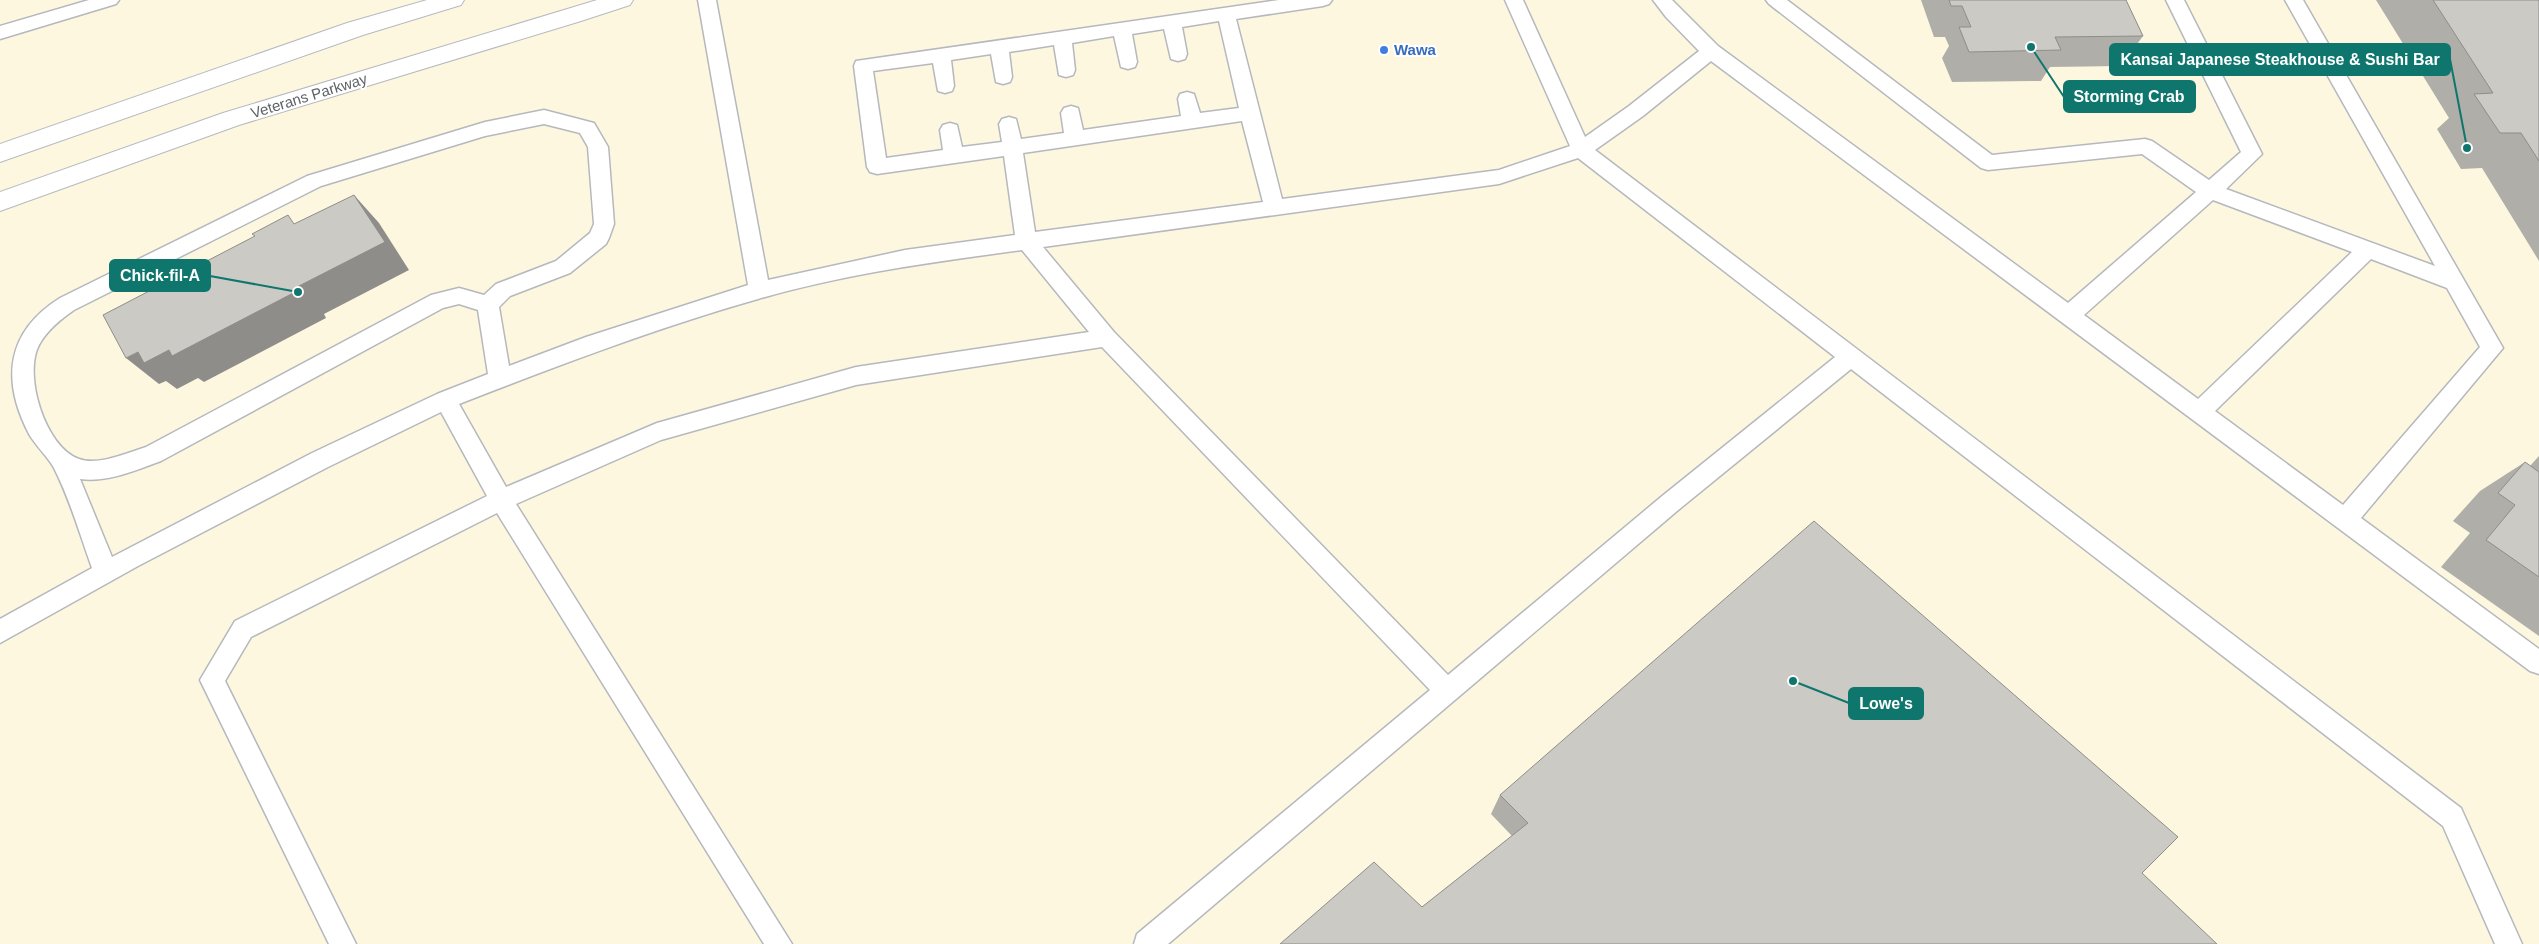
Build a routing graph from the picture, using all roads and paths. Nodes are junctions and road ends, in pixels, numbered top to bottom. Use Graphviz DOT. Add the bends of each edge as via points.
graph roads {
  1 [pos="110,0"];
  2 [pos="453,0"];
  3 [pos="622,0"];
  4 [pos="707,0"];
  5 [pos="1323,0"];
  6 [pos="1514,0"];
  7 [pos="1662,0"];
  8 [pos="1775,0"];
  9 [pos="2175,0"];
  10 [pos="2294,0"];
  11 [pos="1226,14"];
  12 [pos="1172,22"];
  13 [pos="1122,30"];
  14 [pos="0,33"];
  15 [pos="1062,39"];
  16 [pos="999,46"];
  17 [pos="1711,51"];
  18 [pos="941,54"];
  19 [pos="1178,54"];
  20 [pos="1128,62"];
  21 [pos="1066,70"];
  22 [pos="1003,78"];
  23 [pos="945,86"];
  24 [pos="1187,99"];
  25 [pos="1137,108"];
  26 [pos="1071,113"];
  27 [pos="1250,113"];
  28 [pos="1192,121"];
  29 [pos="1010,124"];
  30 [pos="1141,129"];
  31 [pos="950,130"];
  32 [pos="1074,139"];
  33 [pos="1013,147"];
  34 [pos="1582,150"];
  35 [pos="0,153"];
  36 [pos="953,156"];
  37 [pos="2210,191"];
  38 [pos="0,202"];
  39 [pos="1274,207"];
  40 [pos="1026,241"];
  41 [pos="2367,250"];
  42 [pos="2454,282"];
  43 [pos="759,290"];
  44 [pos="488,304"];
  45 [pos="2068,316"];
  46 [pos="1106,338"];
  47 [pos="1850,356"];
  48 [pos="500,379"];
  49 [pos="445,400"];
  50 [pos="2199,412"];
  51 [pos="62,463"];
  52 [pos="501,500"];
  53 [pos="2345,520"];
  54 [pos="106,573"];
  55 [pos="0,632"];
  56 [pos="2539,664"];
  57 [pos="1448,692"];
  58 [pos="343,944"];
  59 [pos="779,944"];
  60 [pos="1147,944"];
  61 [pos="2509,944"];
  1 -- 14 [label="lane"];
  2 -- 35 [label="main road" via="346,32"];
  3 -- 38 [label="main road, Veterans Parkway" via="526,32 232,119"];
  4 -- 43 [label="lane"];
  5 -- 11 [label="lane"];
  6 -- 34 [label="lane"];
  7 -- 17 [label="lane"];
  8 -- 37 [label="lane" via="1988,163 2145,146"];
  9 -- 37 [label="lane" via="2252,154"];
  10 -- 42 [label="lane"];
  11 -- 12 [label="lane"];
  11 -- 27 [label="lane"];
  12 -- 13 [label="lane"];
  12 -- 19 [label="lane"];
  13 -- 15 [label="lane"];
  13 -- 20 [label="lane"];
  15 -- 16 [label="lane"];
  15 -- 21 [label="lane"];
  16 -- 18 [label="lane"];
  16 -- 22 [label="lane"];
  17 -- 34 [label="lane"];
  17 -- 45 [label="lane"];
  18 -- 23 [label="lane"];
  18 -- 36 [label="lane" via="864,66 877,166"];
  24 -- 28 [label="lane"];
  25 -- 30 [label="lane"];
  26 -- 32 [label="lane"];
  27 -- 28 [label="lane"];
  27 -- 39 [label="lane"];
  28 -- 30 [label="lane"];
  29 -- 33 [label="lane"];
  30 -- 32 [label="lane"];
  31 -- 36 [label="lane"];
  32 -- 33 [label="lane"];
  33 -- 36 [label="lane"];
  33 -- 40 [label="lane"];
  34 -- 39 [label="lane" via="1499,177"];
  34 -- 47 [label="lane"];
  37 -- 41 [label="lane"];
  37 -- 45 [label="lane"];
  39 -- 40 [label="lane"];
  40 -- 43 [label="lane" via="905,258"];
  40 -- 46 [label="lane"];
  41 -- 42 [label="lane"];
  41 -- 50 [label="lane"];
  42 -- 53 [label="lane" via="2492,348"];
  43 -- 48 [label="lane" via="594,342"];
  44 -- 48 [label="lane"];
  44 -- 51 [label="lane" via="459,296 438,301 153,454 111,468 77,469"];
  44 -- 51 [label="lane" via="503,290 563,267 598,238 604,224 598,147 587,128 544,116 485,129 314,181 56,310 36,331 27,348 22,369 23,384 37,431"];
  45 -- 50 [label="lane"];
  46 -- 52 [label="lane" via="856,376 657,432"];
  46 -- 57 [label="lane"];
  47 -- 57 [label="lane" via="1669,504"];
  47 -- 61 [label="lane" via="2452,817"];
  48 -- 49 [label="lane"];
  49 -- 52 [label="lane"];
  49 -- 54 [label="lane" via="320,460"];
  50 -- 53 [label="lane"];
  51 -- 54 [label="lane"];
  52 -- 58 [label="lane" via="243,629 212,680"];
  52 -- 59 [label="lane"];
  53 -- 56 [label="lane"];
  54 -- 55 [label="lane"];
  57 -- 60 [label="lane"];
}
